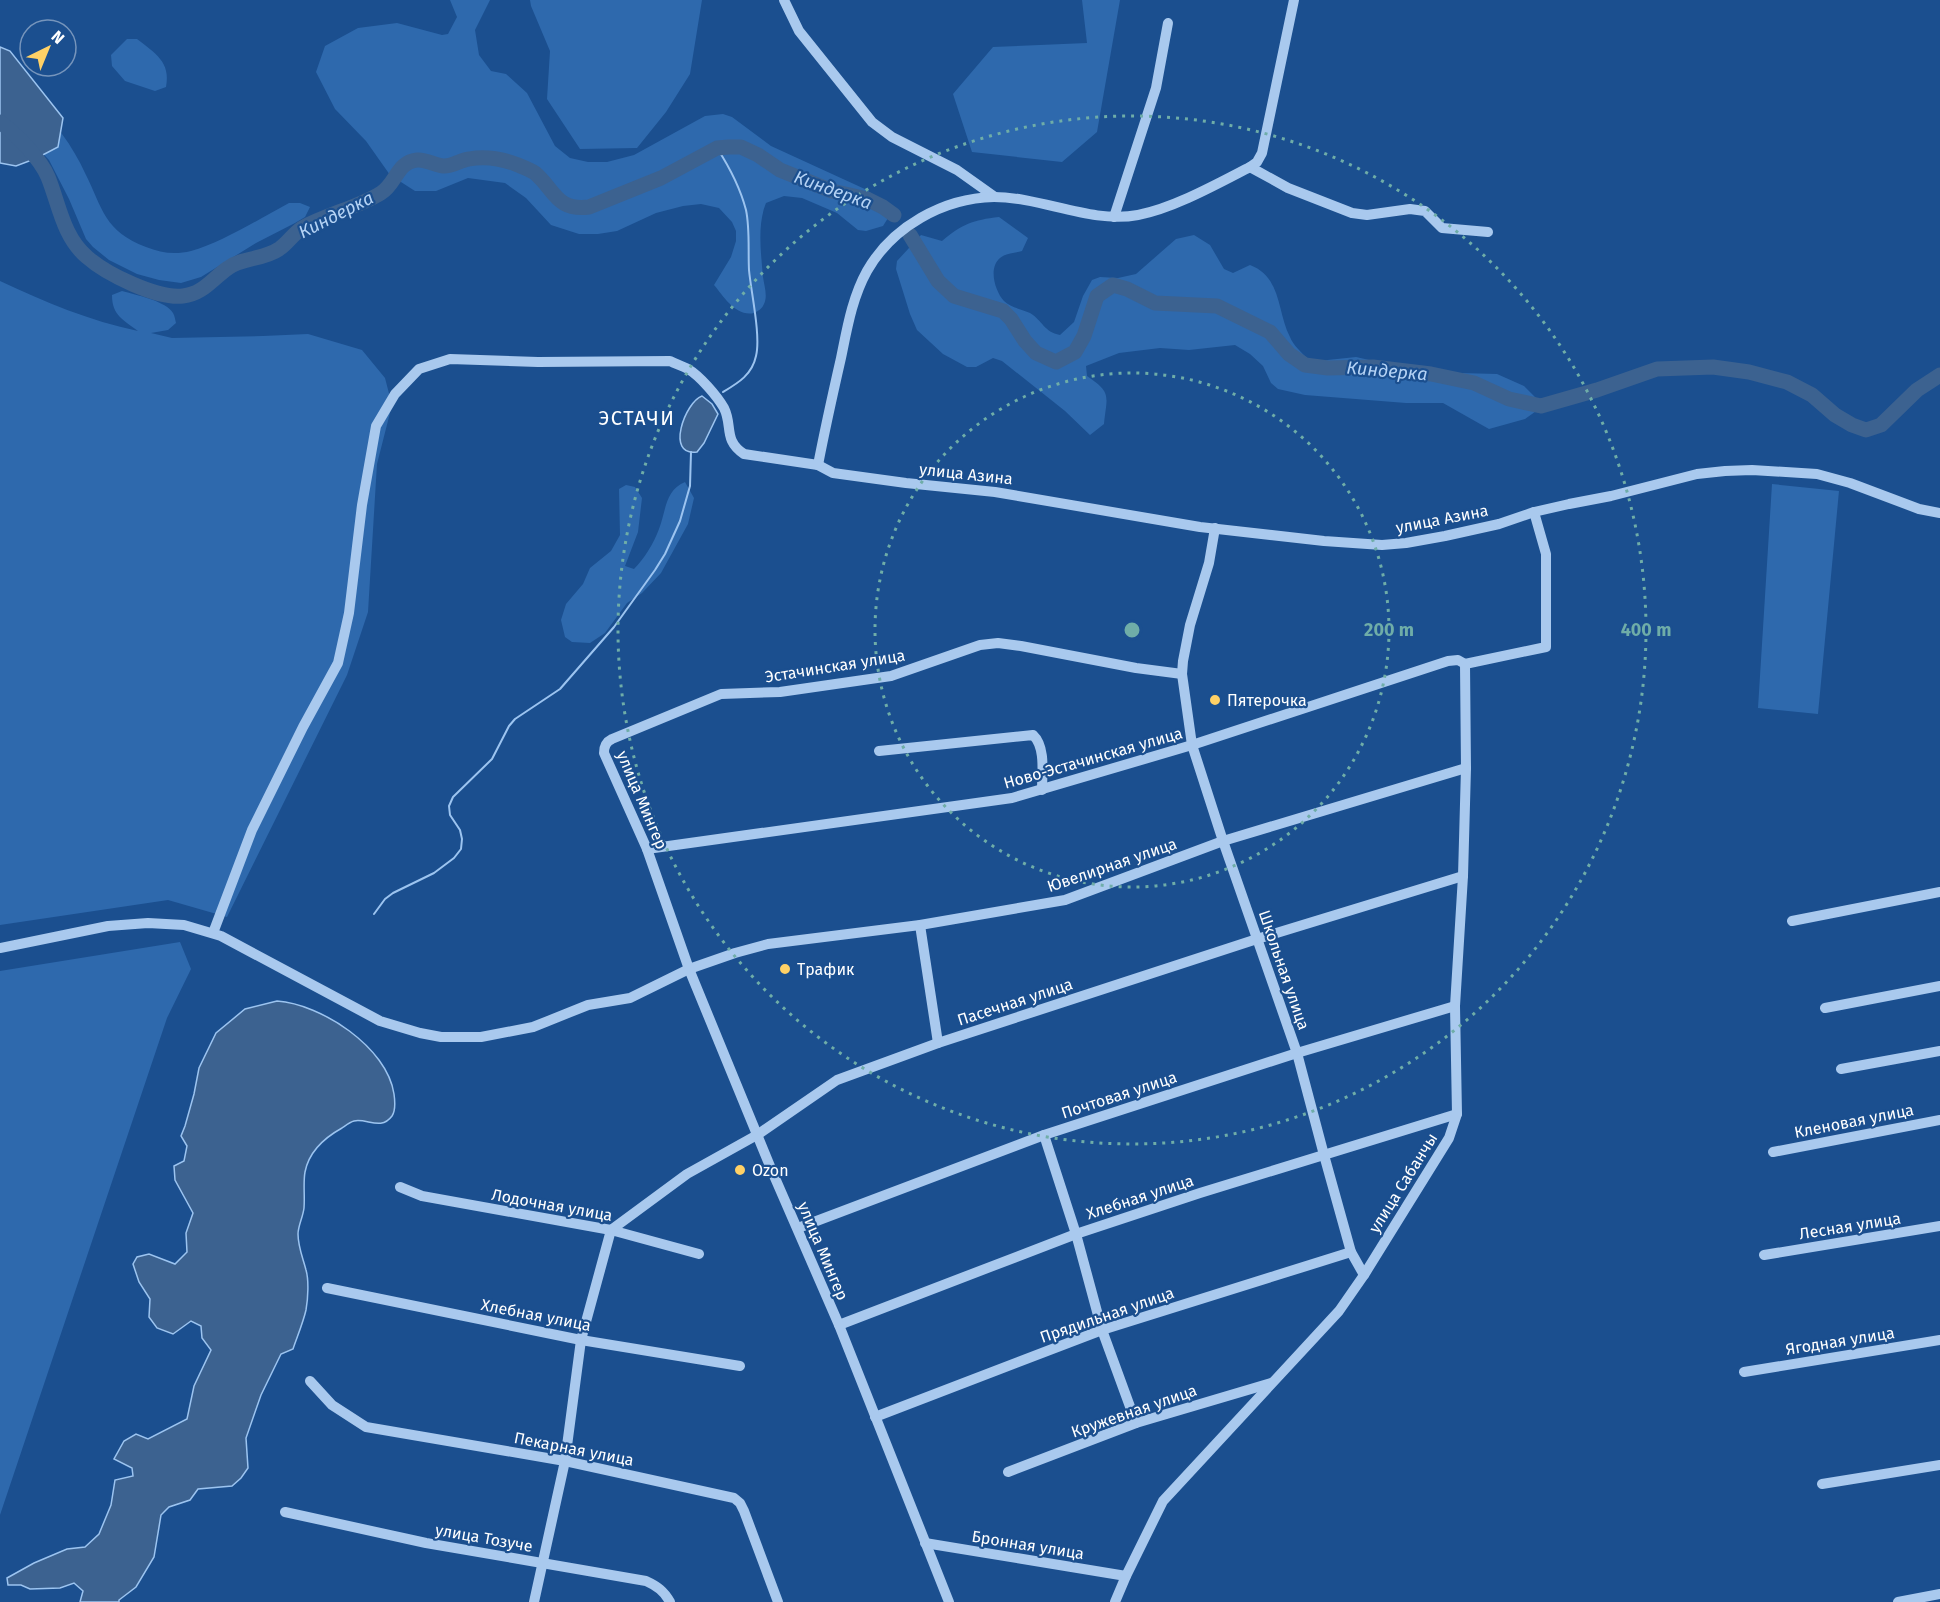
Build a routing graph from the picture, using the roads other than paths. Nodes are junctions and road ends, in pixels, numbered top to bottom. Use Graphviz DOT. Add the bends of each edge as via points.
graph roads {
  1 [pos="784,0"];
  2 [pos="1294,0"];
  3 [pos="1168,23"];
  4 [pos="1250,167"];
  5 [pos="996,197"];
  6 [pos="1114,217"];
  7 [pos="1488,232"];
  8 [pos="818,465"];
  9 [pos="1534,512"];
  10 [pos="1940,513"];
  11 [pos="1215,528"];
  12 [pos="1465,664"];
  13 [pos="1182,674"];
  14 [pos="605,745"];
  15 [pos="1192,745"];
  16 [pos="879,751"];
  17 [pos="1466,768"];
  18 [pos="1042,789"];
  19 [pos="1223,842"];
  20 [pos="647,849"];
  21 [pos="1462,876"];
  22 [pos="1940,892"];
  23 [pos="1792,921"];
  24 [pos="920,925"];
  25 [pos="213,933"];
  26 [pos="1257,939"];
  27 [pos="0,948"];
  28 [pos="689,969"];
  29 [pos="1940,986"];
  30 [pos="1455,1006"];
  31 [pos="1825,1008"];
  32 [pos="938,1043"];
  33 [pos="1940,1051"];
  34 [pos="1297,1053"];
  35 [pos="1841,1069"];
  36 [pos="1457,1113"];
  37 [pos="1940,1120"];
  38 [pos="757,1135"];
  39 [pos="1044,1135"];
  40 [pos="1773,1152"];
  41 [pos="1323,1155"];
  42 [pos="400,1187"];
  43 [pos="1940,1226"];
  44 [pos="798,1228"];
  45 [pos="611,1230"];
  46 [pos="1076,1234"];
  47 [pos="1351,1252"];
  48 [pos="699,1254"];
  49 [pos="1764,1255"];
  50 [pos="1364,1275"];
  51 [pos="327,1288"];
  52 [pos="839,1325"];
  53 [pos="1102,1330"];
  54 [pos="581,1340"];
  55 [pos="1940,1340"];
  56 [pos="740,1366"];
  57 [pos="1744,1371"];
  58 [pos="310,1381"];
  59 [pos="1271,1383"];
  60 [pos="875,1417"];
  61 [pos="1136,1423"];
  62 [pos="565,1461"];
  63 [pos="1940,1465"];
  64 [pos="1008,1472"];
  65 [pos="1822,1484"];
  66 [pos="285,1512"];
  67 [pos="925,1543"];
  68 [pos="542,1564"];
  69 [pos="1125,1576"];
  70 [pos="1940,1594"];
  71 [pos="534,1602"];
  72 [pos="670,1602"];
  73 [pos="778,1602"];
  74 [pos="949,1602"];
  75 [pos="1115,1602"];
  76 [pos="1898,1602"];
  1 -- 5 [label="street" via="799,31 872,122"];
  2 -- 4 [label="street" via="1262,153"];
  3 -- 6 [label="street" via="1156,88"];
  4 -- 6 [label="street" via="1167,207 1136,216"];
  4 -- 7 [label="street" via="1288,188 1352,213 1425,211 1442,228"];
  5 -- 6 [label="street"];
  5 -- 8 [label="street" via="967,200 924,216 894,237 866,272 851,308"];
  8 -- 11 [label="street, улица Азина" via="833,473 1006,493"];
  8 -- 25 [label="street, улица Азина" via="744,454 734,448 724,409 703,381 670,361 450,358 419,369 395,394 376,426 350,613 338,663 252,830"];
  9 -- 10 [label="street, улица Азина" via="1697,474 1752,470 1817,474"];
  9 -- 11 [label="street, улица Азина" via="1435,538 1382,545"];
  9 -- 12 [label="street" via="1546,554 1546,647"];
  11 -- 13 [label="street, Школьная улица"];
  12 -- 15 [label="street, Ново-Эстачинская улица" via="1448,661"];
  12 -- 17 [label="street, улица Сабанчы"];
  13 -- 14 [label="street, Эстачинская улица" via="998,643 980,645 891,676 780,692 721,694"];
  13 -- 15 [label="street, Школьная улица"];
  14 -- 20 [label="street, улица Мингер" via="604,753"];
  15 -- 18 [label="street, Ново-Эстачинская улица"];
  15 -- 19 [label="street, Школьная улица"];
  16 -- 18 [label="street" via="1034,735 1040,748"];
  17 -- 19 [label="street, Ювелирная улица"];
  17 -- 21 [label="street, улица Сабанчы"];
  18 -- 20 [label="street, Ново-Эстачинская улица" via="1012,798"];
  19 -- 24 [label="street, Ювелирная улица" via="1065,900"];
  19 -- 26 [label="street, Школьная улица"];
  20 -- 28 [label="street, улица Мингер"];
  21 -- 26 [label="street, Пасечная улица"];
  21 -- 30 [label="street, улица Сабанчы"];
  22 -- 23 [label="street"];
  24 -- 28 [label="street, Ювелирная улица" via="768,944"];
  24 -- 32 [label="street"];
  25 -- 27 [label="street, Ювелирная улица" via="184,925 118,925"];
  25 -- 28 [label="street, Ювелирная улица" via="380,1021 441,1037 481,1037 533,1027 588,1005 630,998"];
  26 -- 32 [label="street, Пасечная улица"];
  26 -- 34 [label="street, Школьная улица"];
  28 -- 38 [label="street, улица Мингер"];
  29 -- 31 [label="street"];
  30 -- 34 [label="street, Почтовая улица"];
  30 -- 36 [label="street, улица Сабанчы"];
  32 -- 38 [label="street, Пасечная улица" via="837,1080"];
  33 -- 35 [label="street"];
  34 -- 39 [label="street, Почтовая улица"];
  34 -- 41 [label="street, Школьная улица"];
  36 -- 41 [label="street, Хлебная улица"];
  36 -- 50 [label="street, улица Сабанчы" via="1449,1138"];
  37 -- 40 [label="street, Кленовая улица"];
  38 -- 44 [label="street, улица Мингер"];
  38 -- 45 [label="street, Пасечная улица" via="687,1174"];
  39 -- 44 [label="street, Почтовая улица"];
  39 -- 46 [label="street"];
  41 -- 46 [label="street, Хлебная улица"];
  41 -- 47 [label="street, Школьная улица"];
  42 -- 45 [label="street, Лодочная улица" via="423,1196"];
  43 -- 49 [label="street, Лесная улица"];
  44 -- 52 [label="street, улица Мингер"];
  45 -- 48 [label="street, Лодочная улица"];
  45 -- 54 [label="street"];
  46 -- 52 [label="street, Хлебная улица"];
  46 -- 53 [label="street"];
  47 -- 50 [label="street, Школьная улица"];
  47 -- 53 [label="street, Прядильная улица"];
  50 -- 59 [label="street, улица Сабанчы" via="1339,1311"];
  51 -- 54 [label="street, Хлебная улица"];
  52 -- 60 [label="street, улица Мингер"];
  53 -- 60 [label="street, Прядильная улица"];
  53 -- 61 [label="street"];
  54 -- 56 [label="street, Хлебная улица"];
  54 -- 62 [label="street"];
  55 -- 57 [label="street, Ягодная улица"];
  58 -- 62 [label="street, Пекарная улица" via="332,1405 366,1427"];
  59 -- 61 [label="street, Кружевная улица"];
  59 -- 69 [label="street, улица Сабанчы" via="1163,1501"];
  60 -- 67 [label="street, улица Мингер"];
  61 -- 64 [label="street, Кружевная улица"];
  62 -- 68 [label="street"];
  62 -- 73 [label="street, Пекарная улица" via="734,1498 744,1511"];
  63 -- 65 [label="street"];
  66 -- 68 [label="street, улица Тозуче"];
  67 -- 69 [label="street, Бронная улица"];
  67 -- 74 [label="street, улица Мингер"];
  68 -- 71 [label="street"];
  68 -- 72 [label="street, улица Тозуче" via="646,1581 665,1593"];
  69 -- 75 [label="street, улица Сабанчы"];
  70 -- 76 [label="street"];
}
